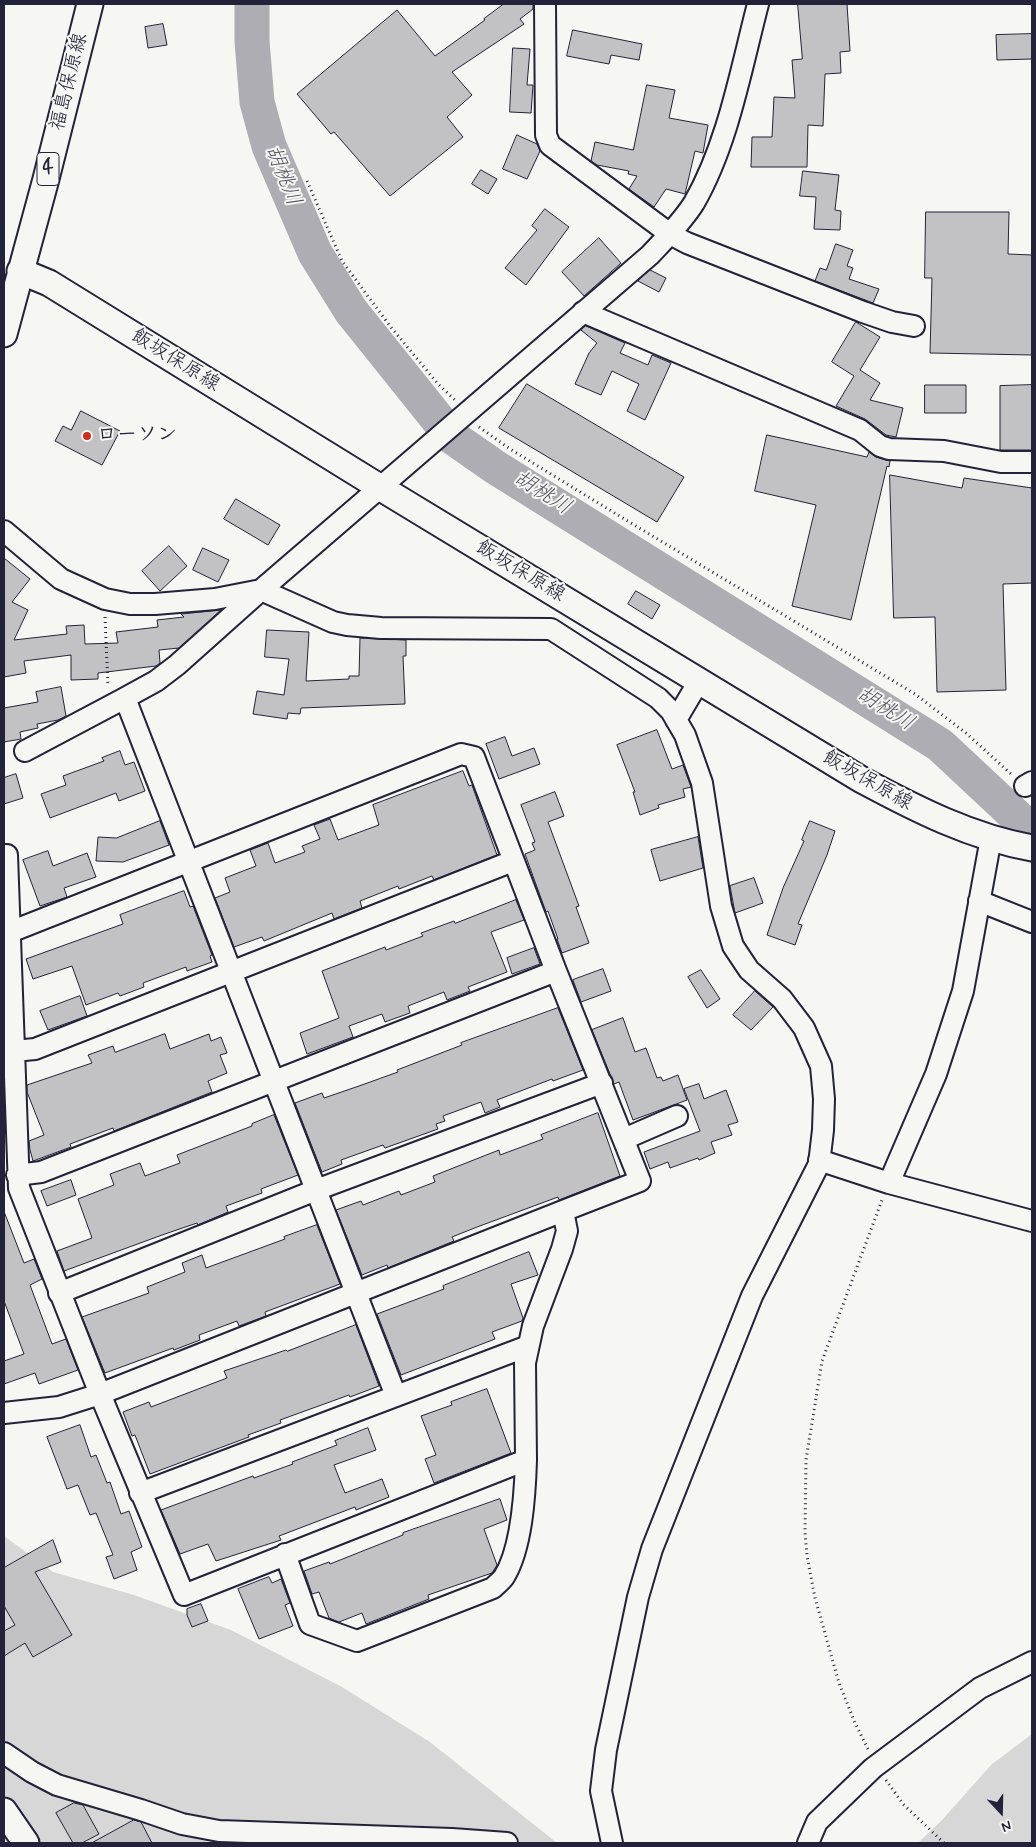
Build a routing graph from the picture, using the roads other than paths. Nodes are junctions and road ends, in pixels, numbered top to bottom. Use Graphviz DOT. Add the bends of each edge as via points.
graph roads {
  1 [pos="90,4"];
  2 [pos="545,4"];
  3 [pos="758,4"];
  4 [pos="670,234"];
  5 [pos="20,271"];
  6 [pos="583,312"];
  7 [pos="914,326"];
  8 [pos="4,334"];
  9 [pos="1032,462"];
  10 [pos="381,488"];
  11 [pos="4,532"];
  12 [pos="261,590"];
  13 [pos="699,681"];
  14 [pos="117,703"];
  15 [pos="676,720"];
  16 [pos="25,750"];
  17 [pos="994,839"];
  18 [pos="1032,848"];
  19 [pos="4,855"];
  20 [pos="513,861"];
  21 [pos="188,862"];
  22 [pos="980,901"];
  23 [pos="1032,922"];
  24 [pos="10,932"];
  25 [pos="231,971"];
  26 [pos="556,972"];
  27 [pos="14,1051"];
  28 [pos="274,1081"];
  29 [pos="602,1083"];
  30 [pos="677,1116"];
  31 [pos="624,1139"];
  32 [pos="819,1160"];
  33 [pos="17,1175"];
  34 [pos="889,1183"];
  35 [pos="316,1190"];
  36 [pos="563,1212"];
  37 [pos="1032,1221"];
  38 [pos="59,1293"];
  39 [pos="356,1294"];
  40 [pos="528,1346"];
  41 [pos="100,1394"];
  42 [pos="396,1396"];
  43 [pos="4,1413"];
  44 [pos="526,1460"];
  45 [pos="140,1493"];
  46 [pos="285,1554"];
  47 [pos="1032,1662"];
  48 [pos="4,1753"];
  49 [pos="4,1811"];
  50 [pos="26,1843"];
  51 [pos="507,1843"];
  52 [pos="612,1843"];
  53 [pos="808,1843"];
  1 -- 5 [label="main road, 福島保原線 / 4"];
  2 -- 4 [label="street" via="546,135 550,145"];
  3 -- 4 [label="street" via="720,146 694,203"];
  4 -- 6 [label="street"];
  4 -- 7 [label="street" via="863,312"];
  5 -- 8 [label="main road, 福島保原線 / 4"];
  5 -- 10 [label="main road, 飯坂保原線" via="48,283"];
  6 -- 9 [label="street" via="860,430 880,446 944,451 1001,462"];
  6 -- 10 [label="street"];
  10 -- 12 [label="street"];
  10 -- 13 [label="main road, 飯坂保原線"];
  11 -- 12 [label="street" via="61,579 105,599 155,604 215,599"];
  12 -- 14 [label="street" via="177,665"];
  12 -- 15 [label="street" via="347,625 551,629 658,698"];
  13 -- 15 [label="street"];
  13 -- 17 [label="main road, 飯坂保原線" via="862,780 919,810"];
  14 -- 16 [label="street"];
  14 -- 21 [label="street"];
  15 -- 32 [label="street" via="685,735 702,783 721,906 733,946 749,970 782,999 804,1028 821,1066 824,1130"];
  17 -- 18 [label="main road, 飯坂保原線"];
  17 -- 22 [label="street"];
  19 -- 24 [label="street" via="7,855"];
  20 -- 21 [label="street" via="474,757 461,754"];
  20 -- 25 [label="street"];
  20 -- 26 [label="street"];
  21 -- 24 [label="street"];
  21 -- 25 [label="street"];
  22 -- 23 [label="street"];
  22 -- 34 [label="street" via="963,991 953,1024 936,1074"];
  24 -- 27 [label="street"];
  25 -- 27 [label="street" via="35,1049"];
  25 -- 28 [label="street"];
  26 -- 28 [label="street"];
  26 -- 29 [label="street"];
  27 -- 33 [label="street"];
  28 -- 33 [label="street" via="41,1172"];
  28 -- 35 [label="street"];
  29 -- 31 [label="street"];
  29 -- 35 [label="street"];
  30 -- 31 [label="street"];
  31 -- 36 [label="street" via="640,1181"];
  32 -- 34 [label="street"];
  32 -- 52 [label="street" via="752,1296 640,1587 606,1750 601,1791"];
  33 -- 38 [label="street"];
  34 -- 37 [label="street"];
  35 -- 38 [label="street"];
  35 -- 39 [label="street"];
  36 -- 39 [label="street"];
  36 -- 40 [label="street" via="567,1231"];
  38 -- 41 [label="street"];
  39 -- 41 [label="street"];
  39 -- 42 [label="street"];
  40 -- 42 [label="street"];
  40 -- 44 [label="street" via="525,1363"];
  41 -- 43 [label="street" via="59,1407"];
  41 -- 45 [label="street"];
  42 -- 45 [label="street"];
  44 -- 46 [label="street"];
  44 -- 46 [label="street" via="521,1521 511,1561 503,1578 493,1588 357,1641 310,1624"];
  45 -- 46 [label="street" via="184,1594"];
  47 -- 53 [label="street" via="980,1688 876,1766 817,1822"];
  48 -- 51 [label="street" via="57,1785 182,1824 212,1830 452,1838"];
  49 -- 50 [label="main road"];
}
